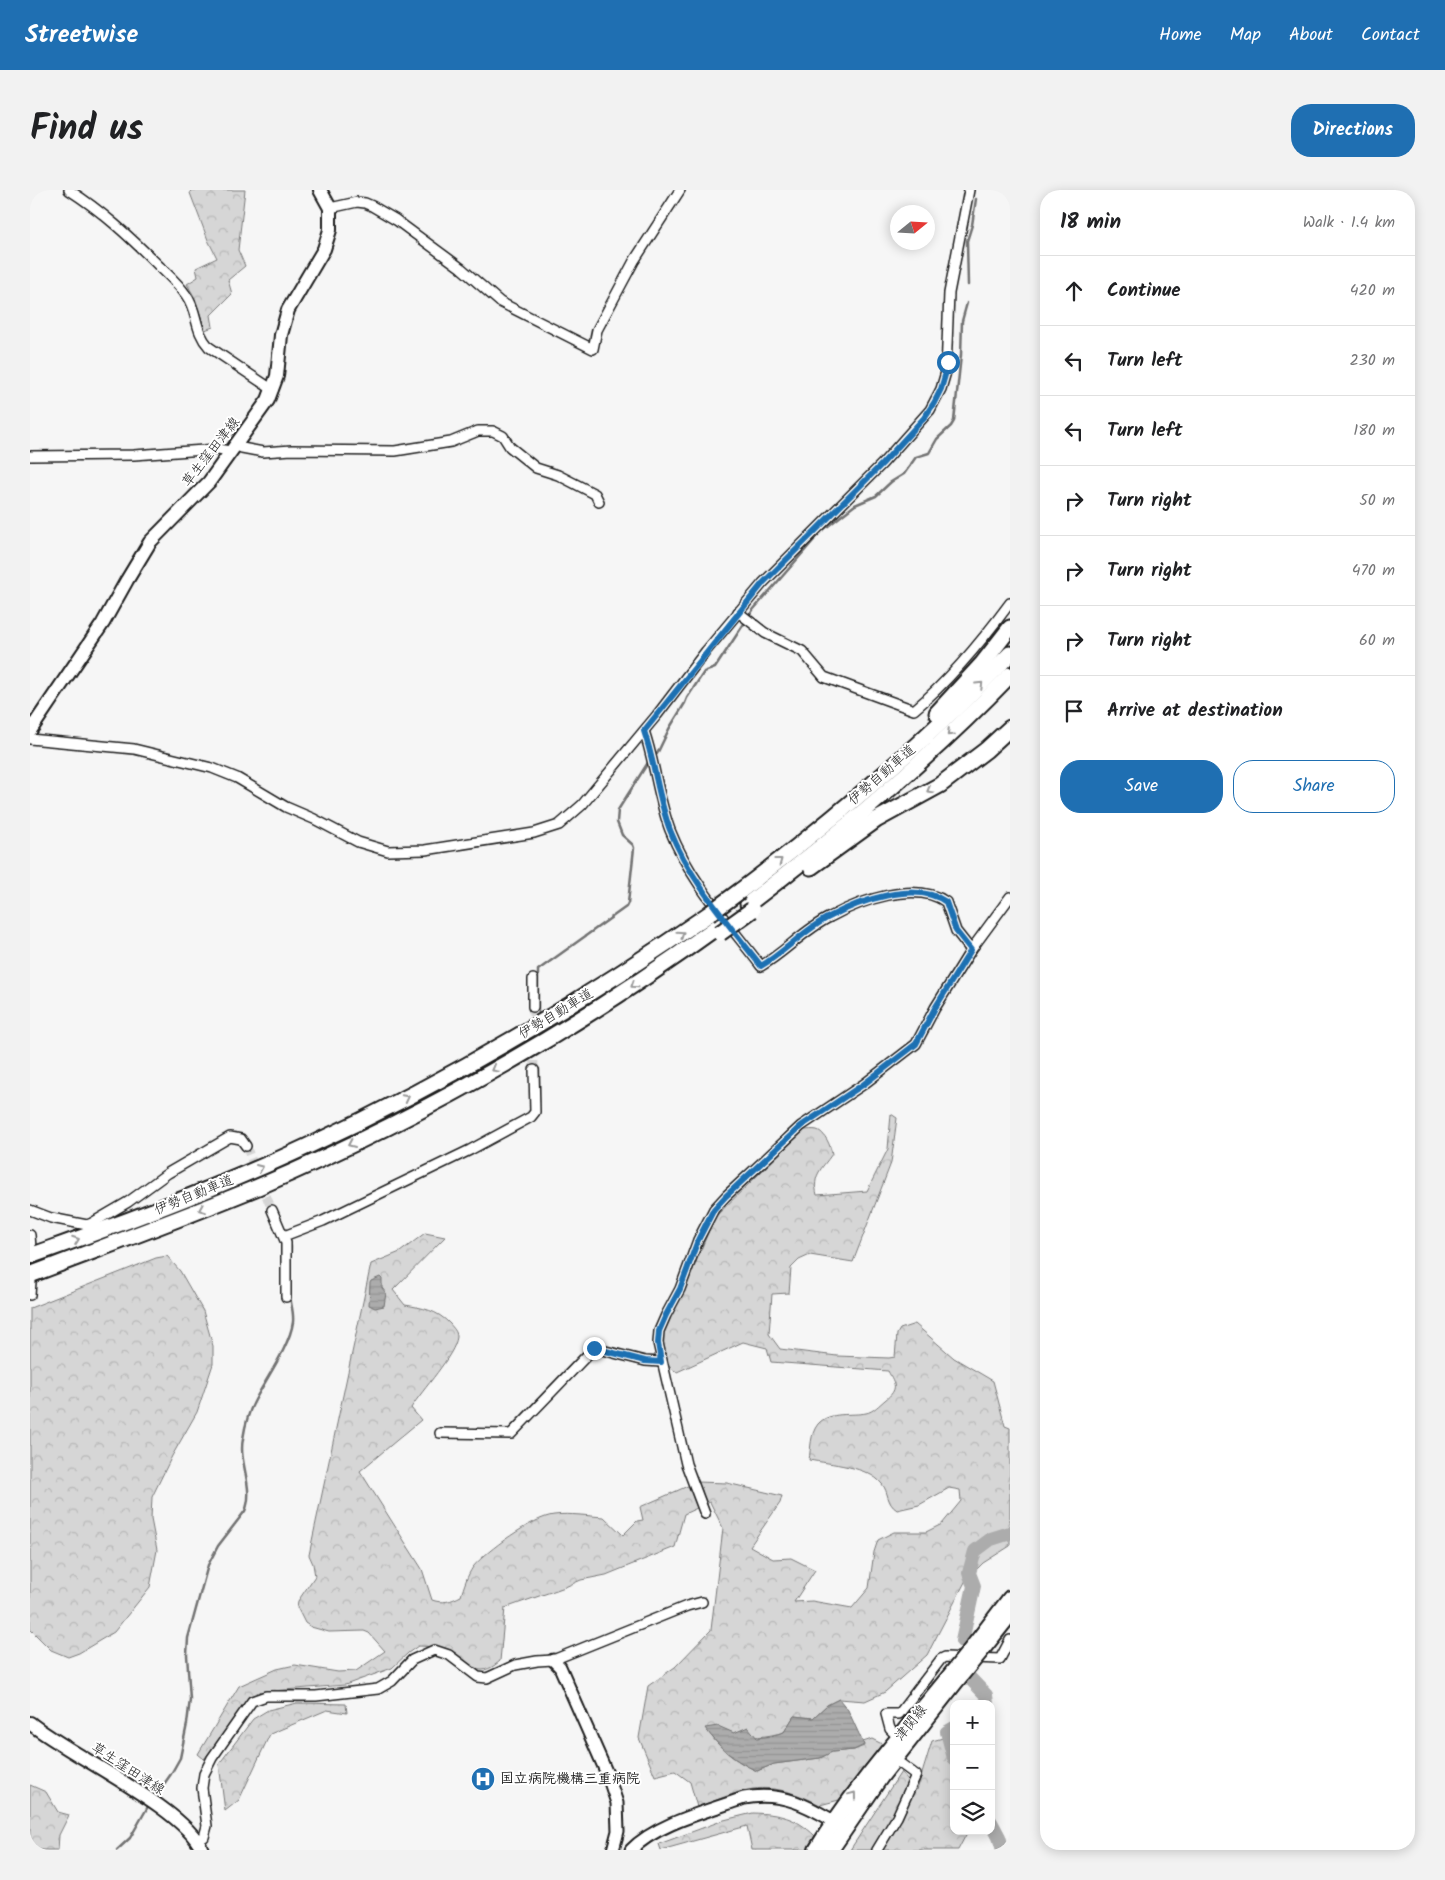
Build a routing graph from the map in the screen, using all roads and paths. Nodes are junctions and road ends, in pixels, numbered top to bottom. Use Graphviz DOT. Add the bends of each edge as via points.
graph roads {
  1 [pos="68,190"];
  2 [pos="320,190"];
  3 [pos="680,190"];
  4 [pos="969,190"];
  5 [pos="330,208"];
  6 [pos="273,390"];
  7 [pos="233,448"];
  8 [pos="30,456"];
  9 [pos="599,502"];
  10 [pos="1010,603"];
  11 [pos="741,614"];
  12 [pos="1010,628"];
  13 [pos="1010,654"];
  14 [pos="1010,675"];
  15 [pos="1010,728"];
  16 [pos="30,730"];
  17 [pos="644,731"];
  18 [pos="30,739"];
  19 [pos="856,797"];
  20 [pos="1010,897"];
  21 [pos="747,902"];
  22 [pos="971,950"];
  23 [pos="533,979"];
  24 [pos="533,1007"];
  25 [pos="534,1070"];
  26 [pos="246,1146"];
  27 [pos="30,1210"];
  28 [pos="272,1210"];
  29 [pos="30,1236"];
  30 [pos="284,1236"];
  31 [pos="31,1252"];
  32 [pos="30,1278"];
  33 [pos="30,1295"];
  34 [pos="286,1297"];
  35 [pos="661,1362"];
  36 [pos="440,1433"];
  37 [pos="705,1514"];
  38 [pos="1010,1598"];
  39 [pos="702,1602"];
  40 [pos="1010,1615"];
  41 [pos="1010,1640"];
  42 [pos="978,1647"];
  43 [pos="553,1660"];
  44 [pos="957,1674"];
  45 [pos="30,1723"];
  46 [pos="894,1734"];
  47 [pos="902,1764"];
  48 [pos="834,1821"];
  49 [pos="846,1829"];
  50 [pos="200,1845"];
  51 [pos="613,1850"];
  52 [pos="631,1850"];
  53 [pos="816,1850"];
  54 [pos="831,1850"];
  55 [pos="877,1850"];
  1 -- 6 [label="street" via="109,218 176,283 188,298 198,329 209,347"];
  2 -- 5 [label="main road"];
  3 -- 5 [label="street" via="634,261 597,330 593,349 500,302 461,268 372,206 357,202"];
  4 -- 11 [label="street" via="949,293 946,372 934,403 882,464 785,559"];
  5 -- 6 [label="main road, 草生窪田津線" via="331,224 326,242 286,316"];
  6 -- 7 [label="main road, 草生窪田津線"];
  7 -- 8 [label="street" via="134,455"];
  7 -- 9 [label="street" via="262,452 396,451 451,442 478,431 493,431 503,436 510,447 536,468 595,494"];
  7 -- 16 [label="main road, 草生窪田津線" via="209,482 150,542 103,623"];
  10 -- 11 [label="street" via="964,659 914,710 824,677 802,651 765,632"];
  11 -- 17 [label="street"];
  12 -- 19 [label="highway" via="948,702"];
  19 -- 13 [label="highway, 伊勢自動車道, one-way" via="938,725"];
  14 -- 21 [label="highway, 伊勢自動車道, one-way" via="886,792 798,865"];
  15 -- 21 [label="highway, one-way" via="940,785 876,820 790,881"];
  17 -- 18 [label="street" via="582,804 558,825 534,833 400,852 358,842 212,768 134,749"];
  17 -- 22 [label="street" via="668,822 684,860 761,966 830,916 873,898 912,893 931,894 946,902 956,931"];
  21 -- 19 [label="highway, 伊勢自動車道, one-way" via="791,852"];
  20 -- 22 [label="street"];
  31 -- 21 [label="highway, 伊勢自動車道, one-way, bridge" via="128,1222 212,1188 388,1107 530,1030 649,956 709,914"];
  21 -- 32 [label="highway, 伊勢自動車道, one-way" via="719,930 532,1049 375,1133 259,1186"];
  22 -- 35 [label="street" via="916,1044 801,1126 714,1209 659,1331"];
  23 -- 24 [label="street"];
  25 -- 30 [label="street" via="535,1112 532,1117 323,1221"];
  26 -- 27 [label="street" via="241,1139 230,1137 87,1225 50,1218"];
  28 -- 30 [label="street"];
  29 -- 31 [label="street"];
  30 -- 34 [label="street" via="287,1248"];
  32 -- 33 [label="street"];
  35 -- 36 [label="street" via="594,1348 511,1434"];
  35 -- 37 [label="street" via="686,1464"];
  38 -- 42 [label="main road, 津関線"];
  39 -- 43 [label="street"];
  40 -- 42 [label="main road, 津関線"];
  41 -- 46 [label="street" via="1000,1659 943,1658 898,1714 886,1714"];
  42 -- 44 [label="main road, 津関線, bridge"];
  43 -- 50 [label="street" via="516,1665 487,1678 478,1677 449,1654 434,1650 412,1660 392,1681 378,1690 316,1696 266,1696 252,1701 204,1774 202,1788 207,1826"];
  43 -- 51 [label="street" via="560,1667 615,1795 619,1821"];
  48 -- 44 [label="main road, 津関線, one-way" via="868,1775"];
  44 -- 49 [label="main road, 津関線"];
  45 -- 50 [label="main road, 草生窪田津線" via="151,1801 173,1817"];
  47 -- 55 [label="street" via="916,1775 897,1817"];
  48 -- 49 [label="street"];
  48 -- 52 [label="street" via="797,1802 775,1797 744,1798 659,1830"];
  48 -- 53 [label="main road, 津関線"];
  49 -- 54 [label="main road, 津関線"];
}
